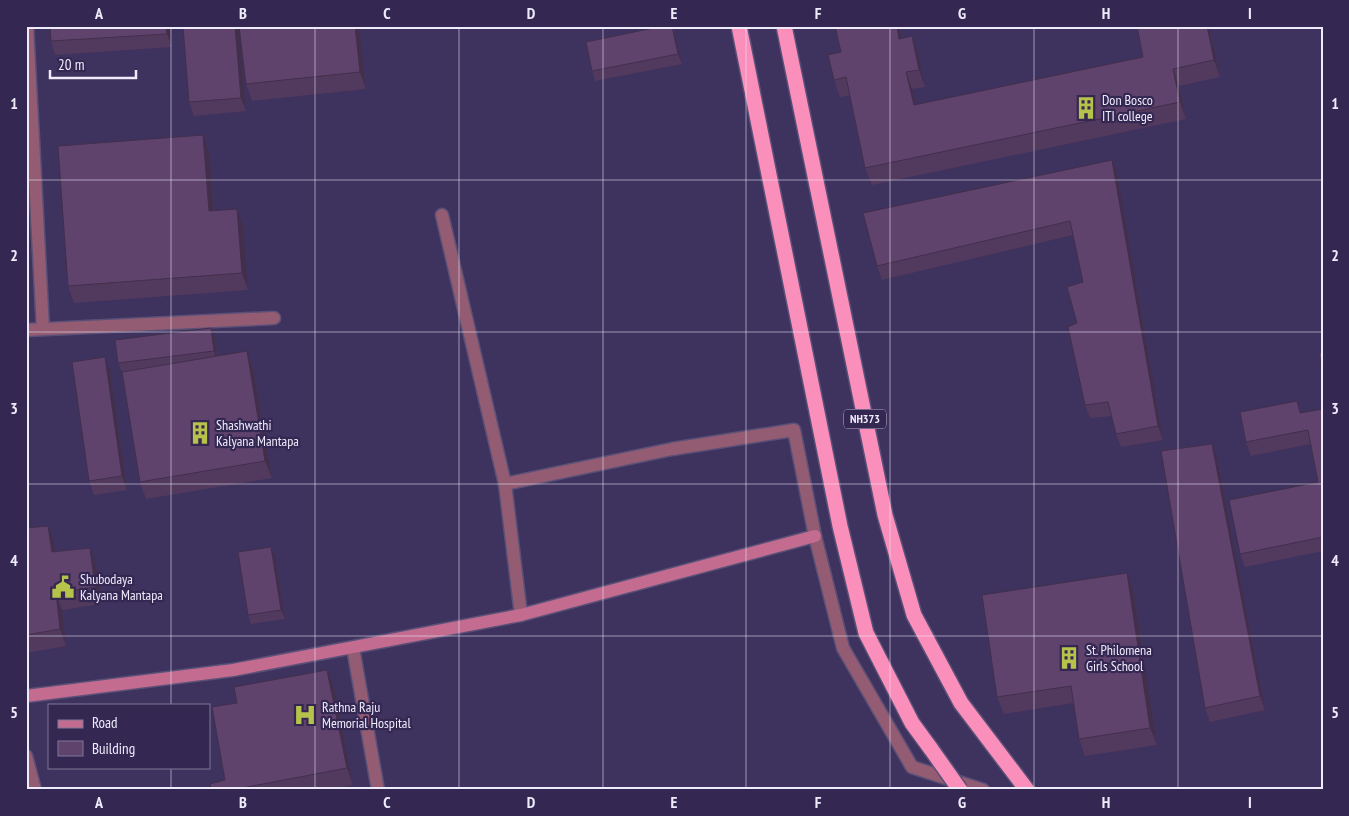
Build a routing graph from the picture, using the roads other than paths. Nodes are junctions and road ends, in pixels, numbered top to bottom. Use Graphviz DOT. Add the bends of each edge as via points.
graph roads {
  1 [pos="27,26"];
  2 [pos="739,26"];
  3 [pos="784,26"];
  4 [pos="442,215"];
  5 [pos="274,318"];
  6 [pos="43,329"];
  7 [pos="26,330"];
  8 [pos="505,484"];
  9 [pos="815,536"];
  10 [pos="521,615"];
  11 [pos="354,648"];
  12 [pos="26,696"];
  13 [pos="26,756"];
  14 [pos="1024,786"];
  15 [pos="34,790"];
  16 [pos="378,790"];
  17 [pos="960,790"];
  18 [pos="983,790"];
  1 -- 6 [label="street"];
  2 -- 17 [label="highway, bridge" via="840,526 866,633 912,723"];
  3 -- 14 [label="highway, NH373" via="885,515 914,615 962,703"];
  4 -- 8 [label="street"];
  5 -- 6 [label="street"];
  6 -- 7 [label="street"];
  8 -- 9 [label="street" via="672,449 794,430"];
  8 -- 10 [label="street"];
  9 -- 10 [label="street"];
  9 -- 18 [label="street" via="843,648 912,767"];
  10 -- 11 [label="street"];
  11 -- 12 [label="street" via="233,670"];
  11 -- 16 [label="street"];
  13 -- 15 [label="street"];
}
